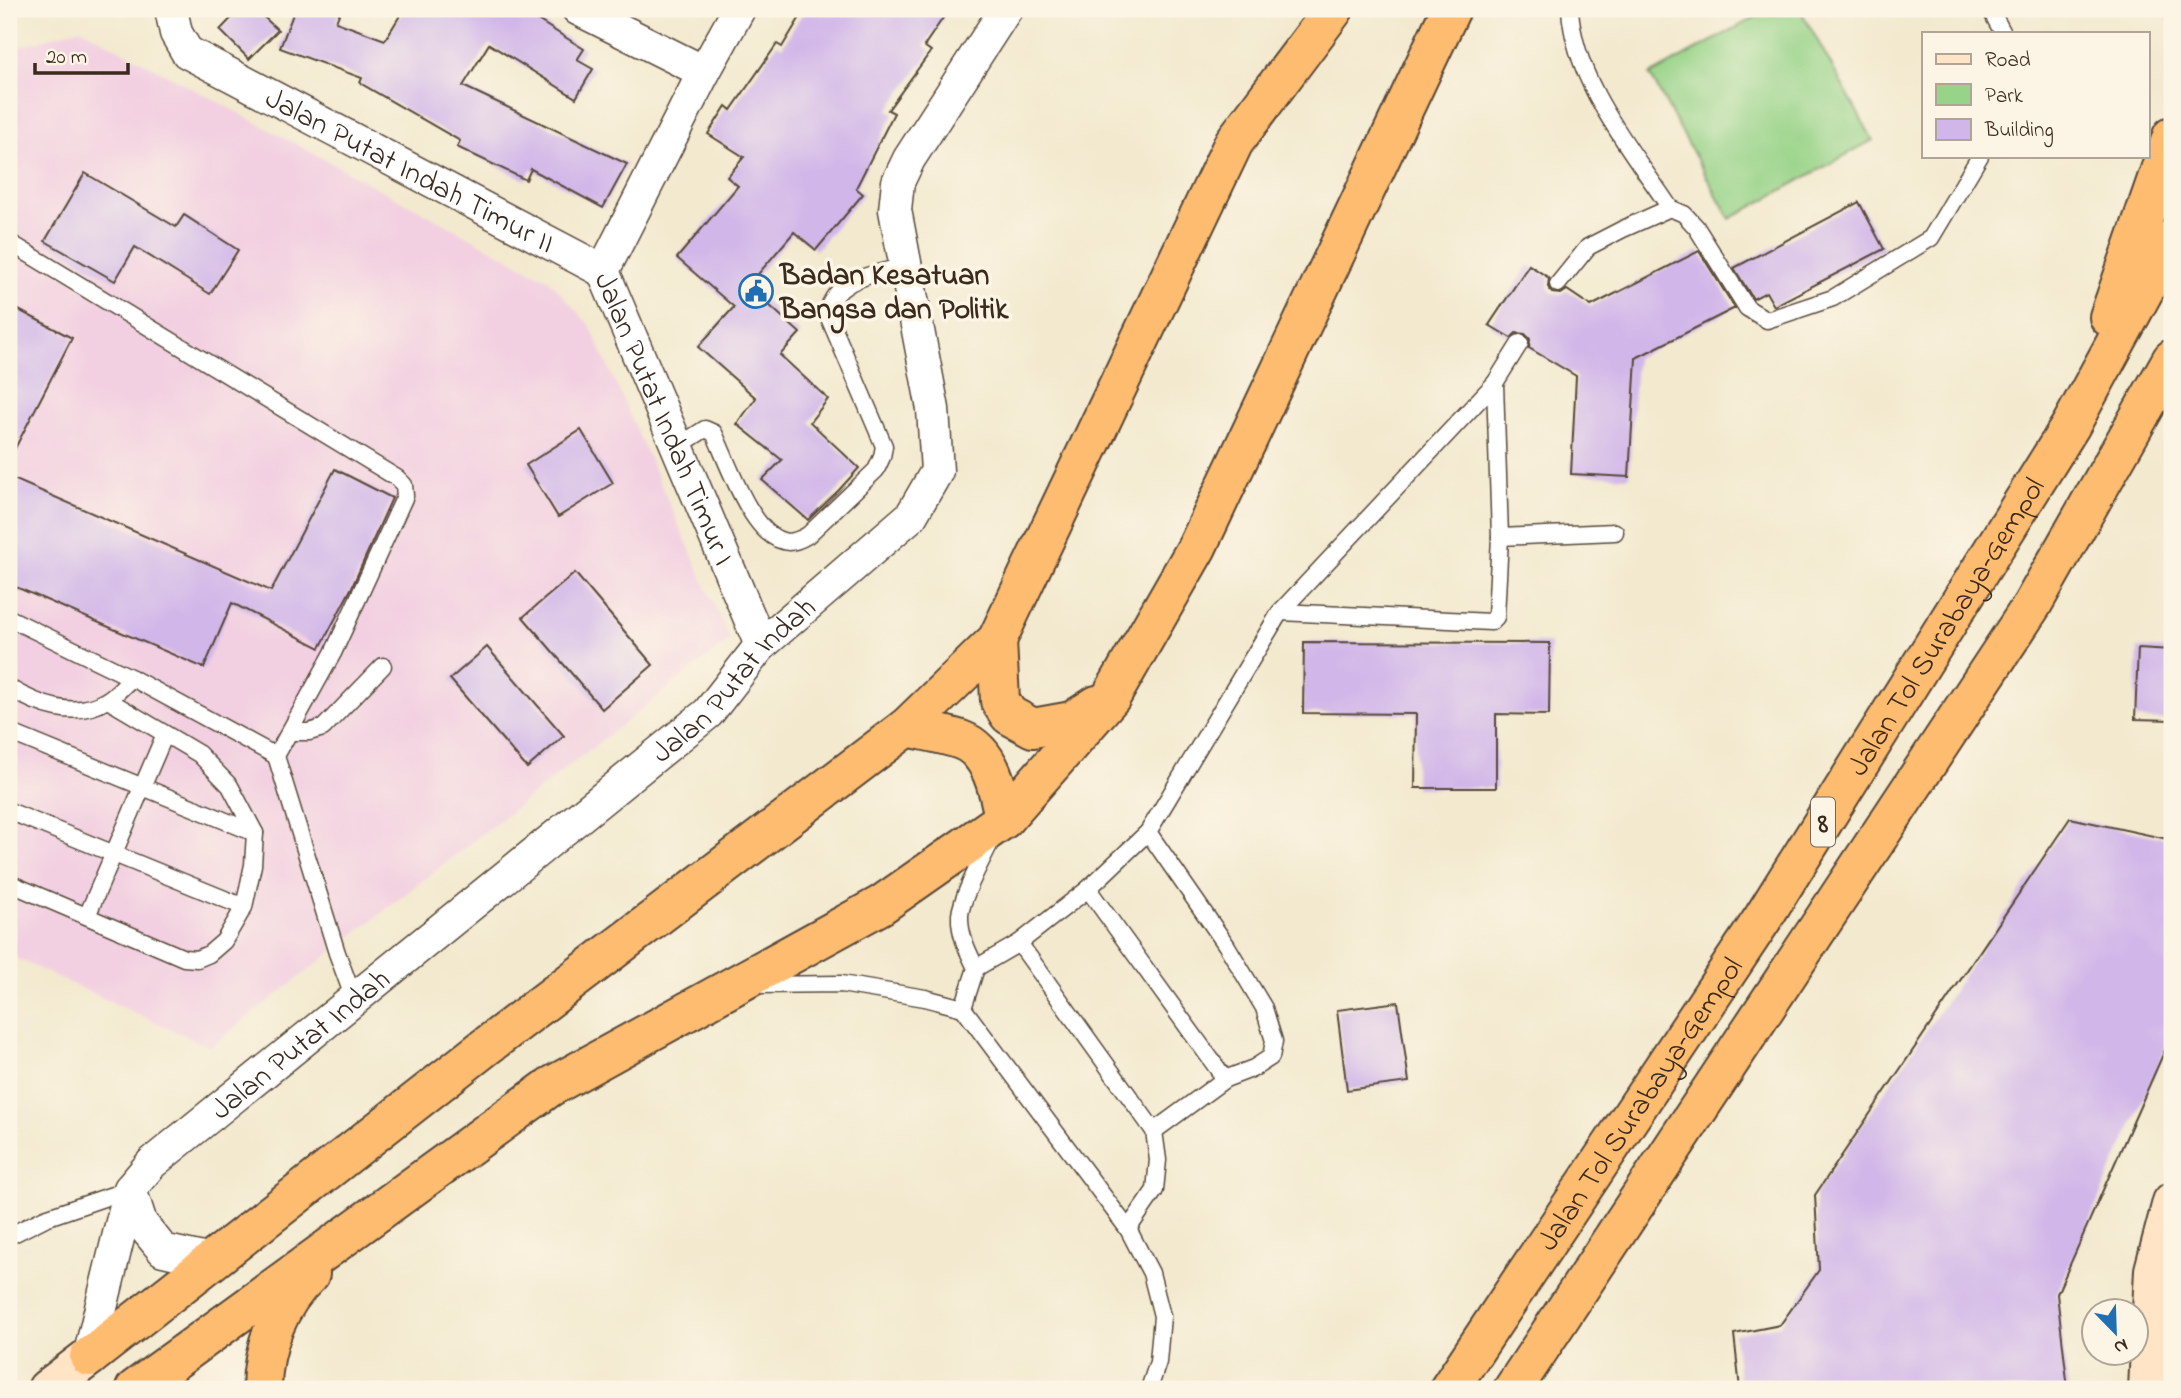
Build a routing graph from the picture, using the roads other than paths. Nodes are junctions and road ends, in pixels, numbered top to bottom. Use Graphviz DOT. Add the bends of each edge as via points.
graph roads {
  1 [pos="172,9"];
  2 [pos="578,9"];
  3 [pos="739,9"];
  4 [pos="1006,9"];
  5 [pos="1334,9"];
  6 [pos="1451,9"];
  7 [pos="1570,9"];
  8 [pos="1990,9"];
  9 [pos="2002,32"];
  10 [pos="704,72"];
  11 [pos="2172,136"];
  12 [pos="1979,158"];
  13 [pos="1670,208"];
  14 [pos="2172,239"];
  15 [pos="9,242"];
  16 [pos="905,266"];
  17 [pos="603,271"];
  18 [pos="1558,284"];
  19 [pos="1520,343"];
  20 [pos="2172,359"];
  21 [pos="1495,383"];
  22 [pos="2071,425"];
  23 [pos="677,447"];
  24 [pos="1615,532"];
  25 [pos="1500,537"];
  26 [pos="1280,612"];
  27 [pos="9,618"];
  28 [pos="997,640"];
  29 [pos="761,645"];
  30 [pos="383,666"];
  31 [pos="132,678"];
  32 [pos="9,688"];
  33 [pos="1111,697"];
  34 [pos="108,700"];
  35 [pos="907,727"];
  36 [pos="9,732"];
  37 [pos="290,732"];
  38 [pos="165,733"];
  39 [pos="276,756"];
  40 [pos="141,787"];
  41 [pos="9,811"];
  42 [pos="1003,819"];
  43 [pos="1148,832"];
  44 [pos="255,833"];
  45 [pos="113,853"];
  46 [pos="9,883"];
  47 [pos="1088,890"];
  48 [pos="244,907"];
  49 [pos="87,916"];
  50 [pos="1019,943"];
  51 [pos="976,968"];
  52 [pos="735,985"];
  53 [pos="354,999"];
  54 [pos="963,1008"];
  55 [pos="1225,1079"];
  56 [pos="1154,1131"];
  57 [pos="130,1189"];
  58 [pos="2172,1202"];
  59 [pos="367,1220"];
  60 [pos="1128,1230"];
  61 [pos="9,1236"];
  62 [pos="212,1261"];
  63 [pos="89,1357"];
  64 [pos="47,1389"];
  65 [pos="135,1389"];
  66 [pos="262,1389"];
  67 [pos="1149,1389"];
  68 [pos="1449,1389"];
  69 [pos="1513,1389"];
  70 [pos="2148,1389"];
  1 -- 17 [label="street, Jalan Putat Indah Timur II" via="176,33 187,52"];
  2 -- 10 [label="street"];
  3 -- 10 [label="street, Jalan Putat Indah Timur I"];
  4 -- 16 [label="street, Jalan Putat Indah" via="898,182 895,210"];
  5 -- 28 [label="highway" via="1234,142"];
  6 -- 33 [label="highway" via="1197,547"];
  7 -- 13 [label="lane" via="1571,30 1593,91"];
  8 -- 9 [label="lane"];
  10 -- 17 [label="street, Jalan Putat Indah Timur I"];
  11 -- 22 [label="highway"];
  12 -- 13 [label="lane" via="1931,238 1833,298 1767,320 1747,308 1696,227"];
  13 -- 18 [label="lane" via="1588,247"];
  14 -- 22 [label="highway, Jalan Tol Surabaya–Gempol / 8"];
  15 -- 37 [label="lane" via="404,485 405,496 339,641"];
  16 -- 23 [label="lane" via="855,280 831,300 827,313 884,446 876,470 808,535 782,541 765,531 748,507 710,429"];
  16 -- 29 [label="street, Jalan Putat Indah" via="933,409 937,471 911,516"];
  17 -- 23 [label="street, Jalan Putat Indah Timur I"];
  19 -- 21 [label="lane"];
  20 -- 69 [label="highway, Jalan Tol Surabaya–Gempol / 8" via="2032,605"];
  21 -- 25 [label="lane"];
  21 -- 26 [label="lane"];
  22 -- 68 [label="highway, Jalan Tol Surabaya–Gempol / 8" via="1763,918"];
  23 -- 29 [label="street, Jalan Putat Indah Timur I"];
  24 -- 25 [label="lane"];
  25 -- 26 [label="lane" via="1496,618 1491,622"];
  26 -- 43 [label="lane"];
  27 -- 31 [label="lane"];
  28 -- 33 [label="highway" via="1000,701 1009,715 1033,728 1072,722"];
  28 -- 35 [label="highway"];
  29 -- 53 [label="street, Jalan Putat Indah" via="708,713"];
  30 -- 37 [label="lane" via="323,728"];
  31 -- 34 [label="lane"];
  31 -- 39 [label="lane"];
  32 -- 34 [label="lane" via="58,710 88,708"];
  33 -- 42 [label="highway"];
  34 -- 38 [label="lane"];
  35 -- 42 [label="highway" via="963,740 984,758 999,790"];
  35 -- 62 [label="highway"];
  36 -- 40 [label="lane"];
  37 -- 39 [label="lane"];
  38 -- 40 [label="lane"];
  38 -- 44 [label="lane" via="199,754 230,786"];
  39 -- 53 [label="lane"];
  40 -- 44 [label="lane"];
  40 -- 45 [label="lane"];
  41 -- 45 [label="lane"];
  42 -- 51 [label="lane" via="960,915 965,947"];
  42 -- 52 [label="highway" via="881,905"];
  43 -- 47 [label="lane"];
  43 -- 55 [label="lane" via="1264,1008 1274,1041 1271,1058"];
  44 -- 48 [label="lane" via="254,865"];
  45 -- 48 [label="lane"];
  45 -- 49 [label="lane"];
  46 -- 49 [label="lane"];
  47 -- 50 [label="lane"];
  47 -- 55 [label="lane"];
  48 -- 49 [label="lane" via="224,941 197,959 184,958"];
  50 -- 51 [label="lane"];
  50 -- 56 [label="lane"];
  51 -- 54 [label="lane"];
  52 -- 54 [label="lane" via="841,984"];
  52 -- 59 [label="highway" via="550,1087"];
  53 -- 57 [label="street, Jalan Putat Indah" via="152,1163"];
  54 -- 60 [label="lane"];
  55 -- 56 [label="lane"];
  56 -- 60 [label="lane" via="1158,1160 1155,1190"];
  57 -- 61 [label="lane" via="45,1218"];
  57 -- 62 [label="street" via="141,1223 163,1250"];
  57 -- 63 [label="street, Jalan Putat Indah"];
  58 -- 70 [label="street" via="2154,1270"];
  59 -- 65 [label="highway"];
  59 -- 66 [label="highway" via="298,1285 271,1333 262,1366"];
  60 -- 67 [label="lane" via="1151,1273 1162,1316 1158,1362"];
  62 -- 63 [label="highway"];
  63 -- 64 [label="street"];
}
